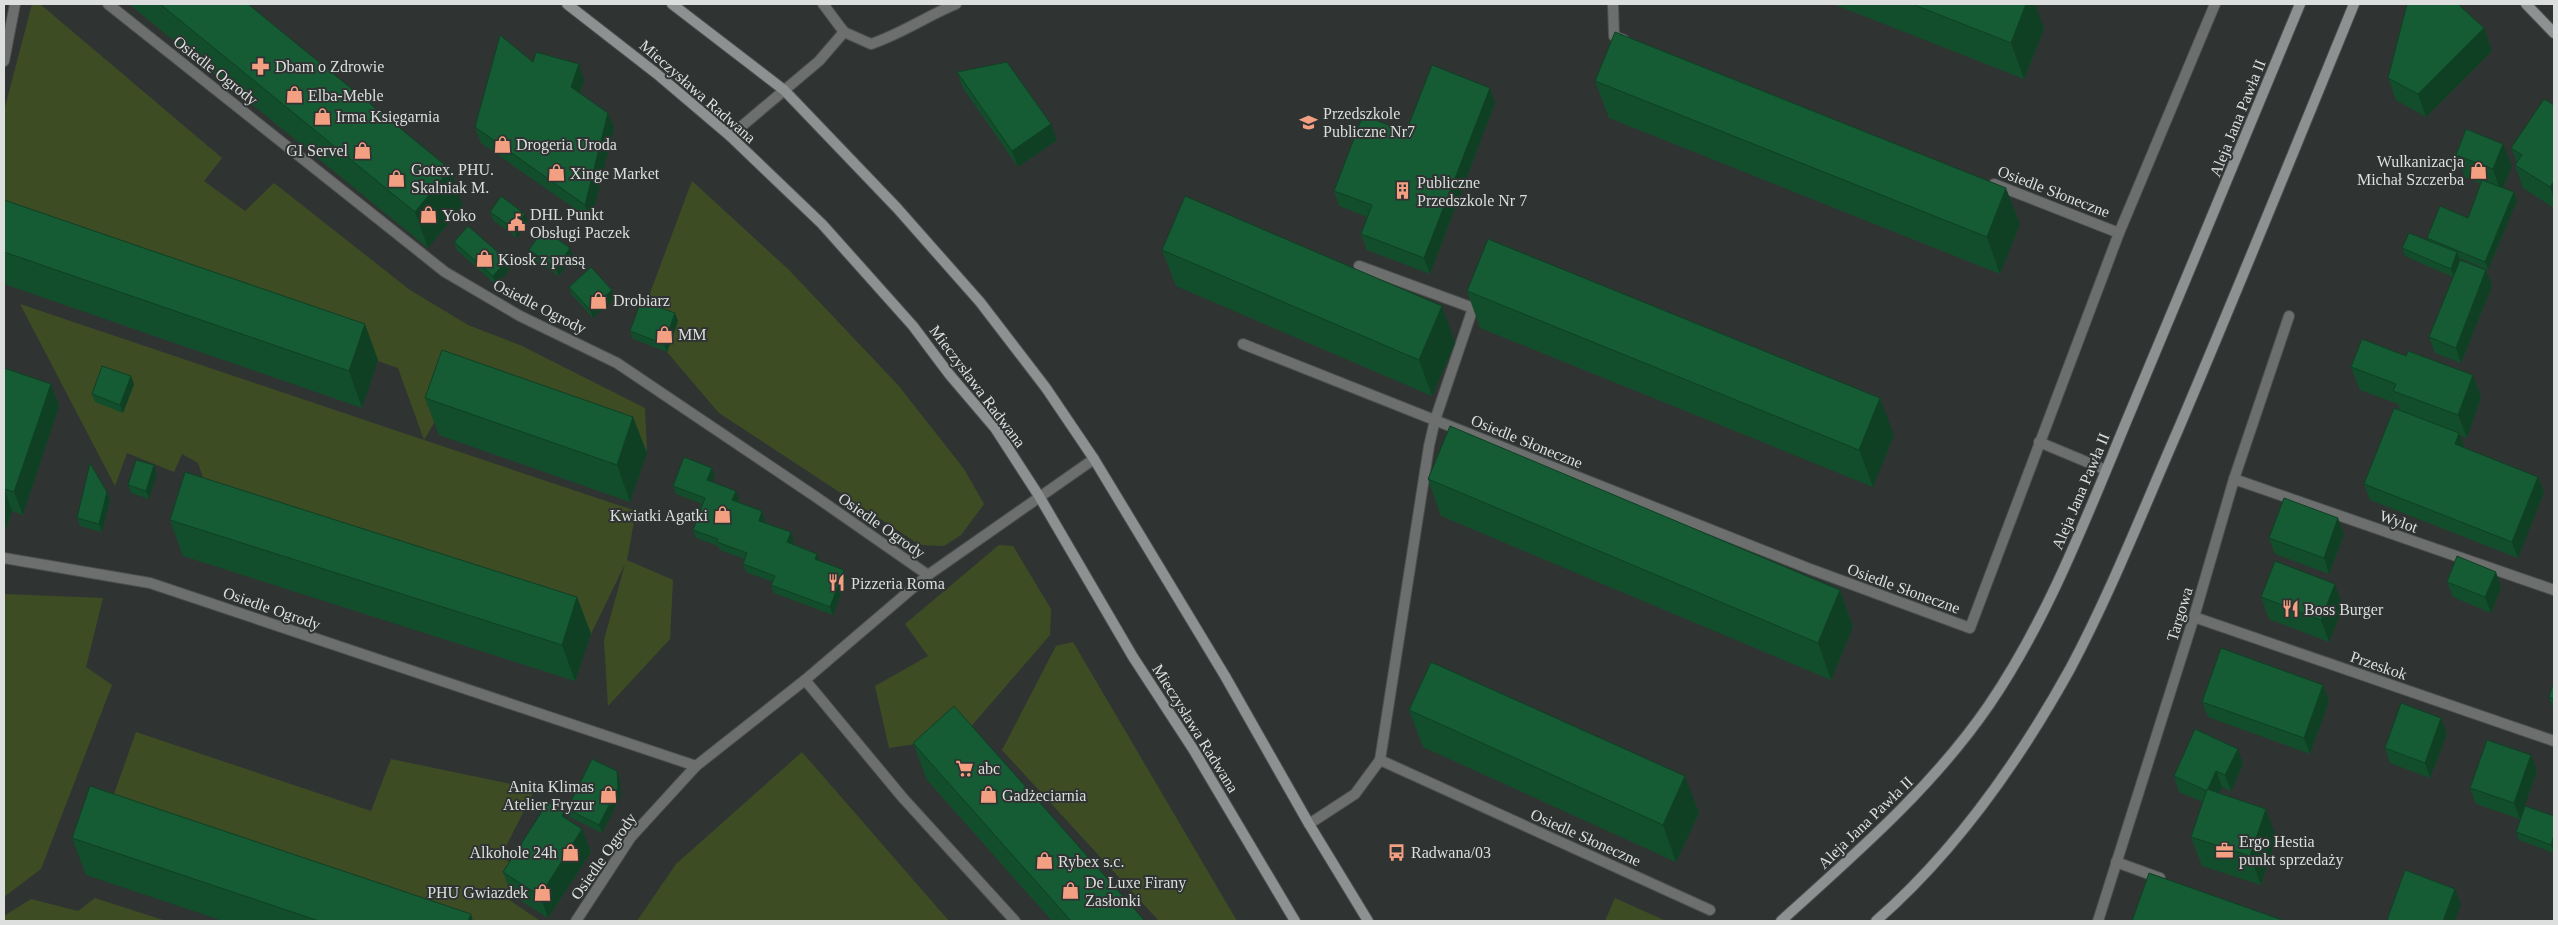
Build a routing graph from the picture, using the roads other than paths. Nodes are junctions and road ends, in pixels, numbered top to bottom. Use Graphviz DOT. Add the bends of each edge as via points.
graph roads {
  1 [pos="14,4"];
  2 [pos="108,4"];
  3 [pos="567,4"];
  4 [pos="672,4"];
  5 [pos="824,4"];
  6 [pos="956,4"];
  7 [pos="1613,4"];
  8 [pos="2215,4"];
  9 [pos="2300,4"];
  10 [pos="2363,4"];
  11 [pos="2526,4"];
  12 [pos="2352,8"];
  13 [pos="844,32"];
  14 [pos="2554,33"];
  15 [pos="1633,44"];
  16 [pos="4,61"];
  17 [pos="784,90"];
  18 [pos="730,136"];
  19 [pos="1981,179"];
  20 [pos="2119,233"];
  21 [pos="1359,266"];
  22 [pos="2289,316"];
  23 [pos="1243,344"];
  24 [pos="1434,420"];
  25 [pos="2039,442"];
  26 [pos="1094,459"];
  27 [pos="2106,470"];
  28 [pos="2234,479"];
  29 [pos="1039,496"];
  30 [pos="4,558"];
  31 [pos="928,576"];
  32 [pos="2554,590"];
  33 [pos="2194,617"];
  34 [pos="805,680"];
  35 [pos="2554,741"];
  36 [pos="1380,760"];
  37 [pos="696,766"];
  38 [pos="1309,824"];
  39 [pos="2116,862"];
  40 [pos="2172,883"];
  41 [pos="1710,910"];
  42 [pos="576,921"];
  43 [pos="1015,921"];
  44 [pos="1295,921"];
  45 [pos="1368,921"];
  46 [pos="1781,921"];
  47 [pos="1876,921"];
  48 [pos="2098,921"];
  1 -- 16 [label="street"];
  2 -- 31 [label="street, Osiedle Ogrody" via="444,272 520,316 617,362"];
  3 -- 18 [label="main road, Mieczysława Radwana"];
  4 -- 17 [label="main road"];
  5 -- 13 [label="street"];
  6 -- 13 [label="street" via="931,14 896,35 871,44"];
  7 -- 15 [label="street" via="1614,36"];
  8 -- 20 [label="street, Osiedle Słoneczne"];
  9 -- 27 [label="main road, Aleja Jana Pawła II"];
  10 -- 12 [label="main road"];
  11 -- 14 [label="main road"];
  12 -- 47 [label="main road" via="2201,375 2070,667 2033,731 1966,825 1910,892"];
  13 -- 17 [label="street" via="818,61"];
  17 -- 18 [label="street"];
  17 -- 26 [label="main road" via="897,208 980,302 1046,388"];
  18 -- 29 [label="main road, Mieczysława Radwana" via="822,224 913,326 948,374 995,428"];
  19 -- 20 [label="street, Osiedle Słoneczne"];
  20 -- 25 [label="street, Osiedle Słoneczne"];
  21 -- 24 [label="street" via="1473,308"];
  22 -- 28 [label="street, Targowa"];
  23 -- 24 [label="street, Osiedle Słoneczne"];
  24 -- 25 [label="street, Osiedle Słoneczne" via="1916,610 1970,628"];
  24 -- 36 [label="street"];
  25 -- 27 [label="street"];
  26 -- 29 [label="street, Osiedle Ogrody"];
  26 -- 38 [label="main road" via="1226,676"];
  27 -- 46 [label="main road, Aleja Jana Pawła II" via="2046,603 1989,706 1915,798"];
  28 -- 32 [label="street, Wylot"];
  28 -- 33 [label="street, Targowa"];
  29 -- 31 [label="street, Osiedle Ogrody"];
  29 -- 44 [label="main road, Mieczysława Radwana" via="1133,657 1193,749"];
  30 -- 37 [label="street, Osiedle Ogrody" via="150,583"];
  31 -- 34 [label="street, Osiedle Ogrody"];
  33 -- 35 [label="street, Przeskok"];
  33 -- 39 [label="street, Targowa"];
  34 -- 37 [label="street, Osiedle Ogrody"];
  34 -- 43 [label="street" via="903,798"];
  36 -- 38 [label="street" via="1355,794"];
  36 -- 41 [label="street, Osiedle Słoneczne"];
  37 -- 42 [label="street, Osiedle Ogrody" via="631,837"];
  38 -- 45 [label="main road"];
  39 -- 40 [label="street"];
  39 -- 48 [label="street, Targowa"];
}
